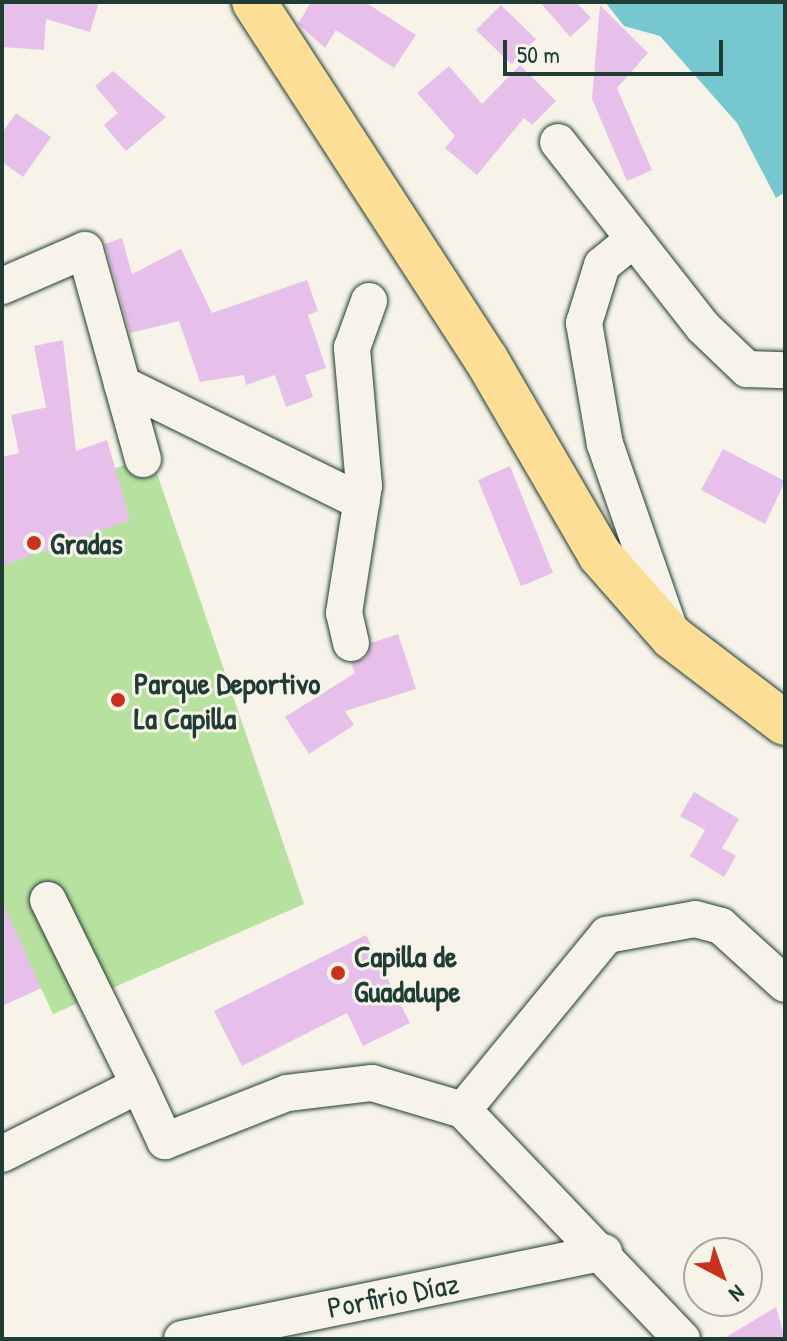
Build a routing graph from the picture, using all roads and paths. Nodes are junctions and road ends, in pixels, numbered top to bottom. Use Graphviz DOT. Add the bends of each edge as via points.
graph roads {
  1 [pos="254,2"];
  2 [pos="558,142"];
  3 [pos="634,239"];
  4 [pos="2,286"];
  5 [pos="369,301"];
  6 [pos="785,370"];
  7 [pos="122,384"];
  8 [pos="143,459"];
  9 [pos="362,502"];
  10 [pos="672,637"];
  11 [pos="351,643"];
  12 [pos="785,723"];
  13 [pos="42,902"];
  14 [pos="785,984"];
  15 [pos="126,1079"];
  16 [pos="456,1108"];
  17 [pos="2,1154"];
  18 [pos="604,1252"];
  19 [pos="182,1339"];
  20 [pos="682,1339"];
  1 -- 10 [label="main road" via="486,359 600,555"];
  2 -- 3 [label="street"];
  3 -- 6 [label="street" via="703,327 747,369"];
  3 -- 10 [label="street" via="602,265 584,323 605,444"];
  4 -- 7 [label="street" via="85,250"];
  5 -- 9 [label="street" via="352,348"];
  7 -- 8 [label="street"];
  7 -- 9 [label="street"];
  9 -- 11 [label="street" via="344,613"];
  10 -- 12 [label="main road"];
  13 -- 15 [label="street"];
  14 -- 16 [label="street" via="708,922 607,935"];
  15 -- 16 [label="street" via="165,1141 287,1093 372,1083"];
  15 -- 17 [label="street"];
  16 -- 18 [label="street"];
  18 -- 19 [label="street, Porfirio Díaz"];
  18 -- 20 [label="street"];
}
